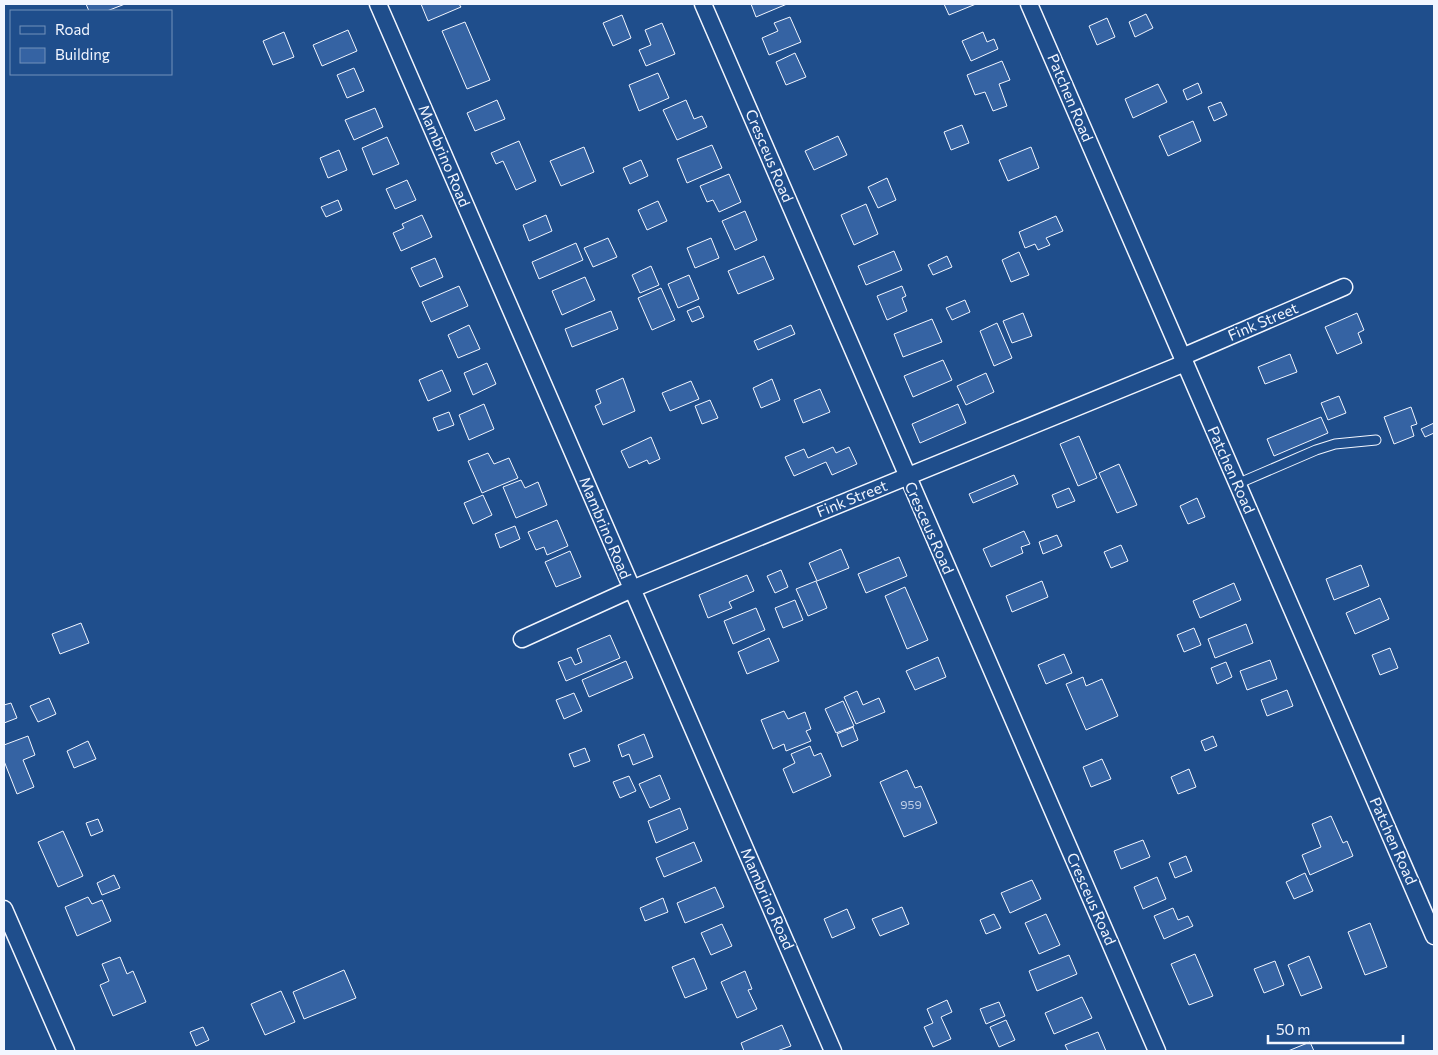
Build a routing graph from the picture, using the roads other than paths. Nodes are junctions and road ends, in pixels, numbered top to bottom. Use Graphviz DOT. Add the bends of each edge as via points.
graph roads {
  1 [pos="378,4"];
  2 [pos="704,4"];
  3 [pos="1029,4"];
  4 [pos="1344,287"];
  5 [pos="1183,360"];
  6 [pos="1376,440"];
  7 [pos="907,476"];
  8 [pos="1238,484"];
  9 [pos="632,590"];
  10 [pos="522,639"];
  11 [pos="4,909"];
  12 [pos="1434,936"];
  13 [pos="66,1051"];
  14 [pos="833,1051"];
  15 [pos="1157,1051"];
  1 -- 9 [label="street, Mambrino Road"];
  2 -- 7 [label="street, Cresceus Road"];
  3 -- 5 [label="street, Patchen Road"];
  4 -- 5 [label="street, Fink Street"];
  5 -- 7 [label="street, Fink Street"];
  5 -- 8 [label="street, Patchen Road"];
  6 -- 8 [label="lane" via="1335,444"];
  7 -- 9 [label="street, Fink Street"];
  7 -- 15 [label="street, Cresceus Road"];
  8 -- 12 [label="street, Patchen Road"];
  9 -- 10 [label="street, Fink Street"];
  9 -- 14 [label="street, Mambrino Road"];
  11 -- 13 [label="street"];
}
